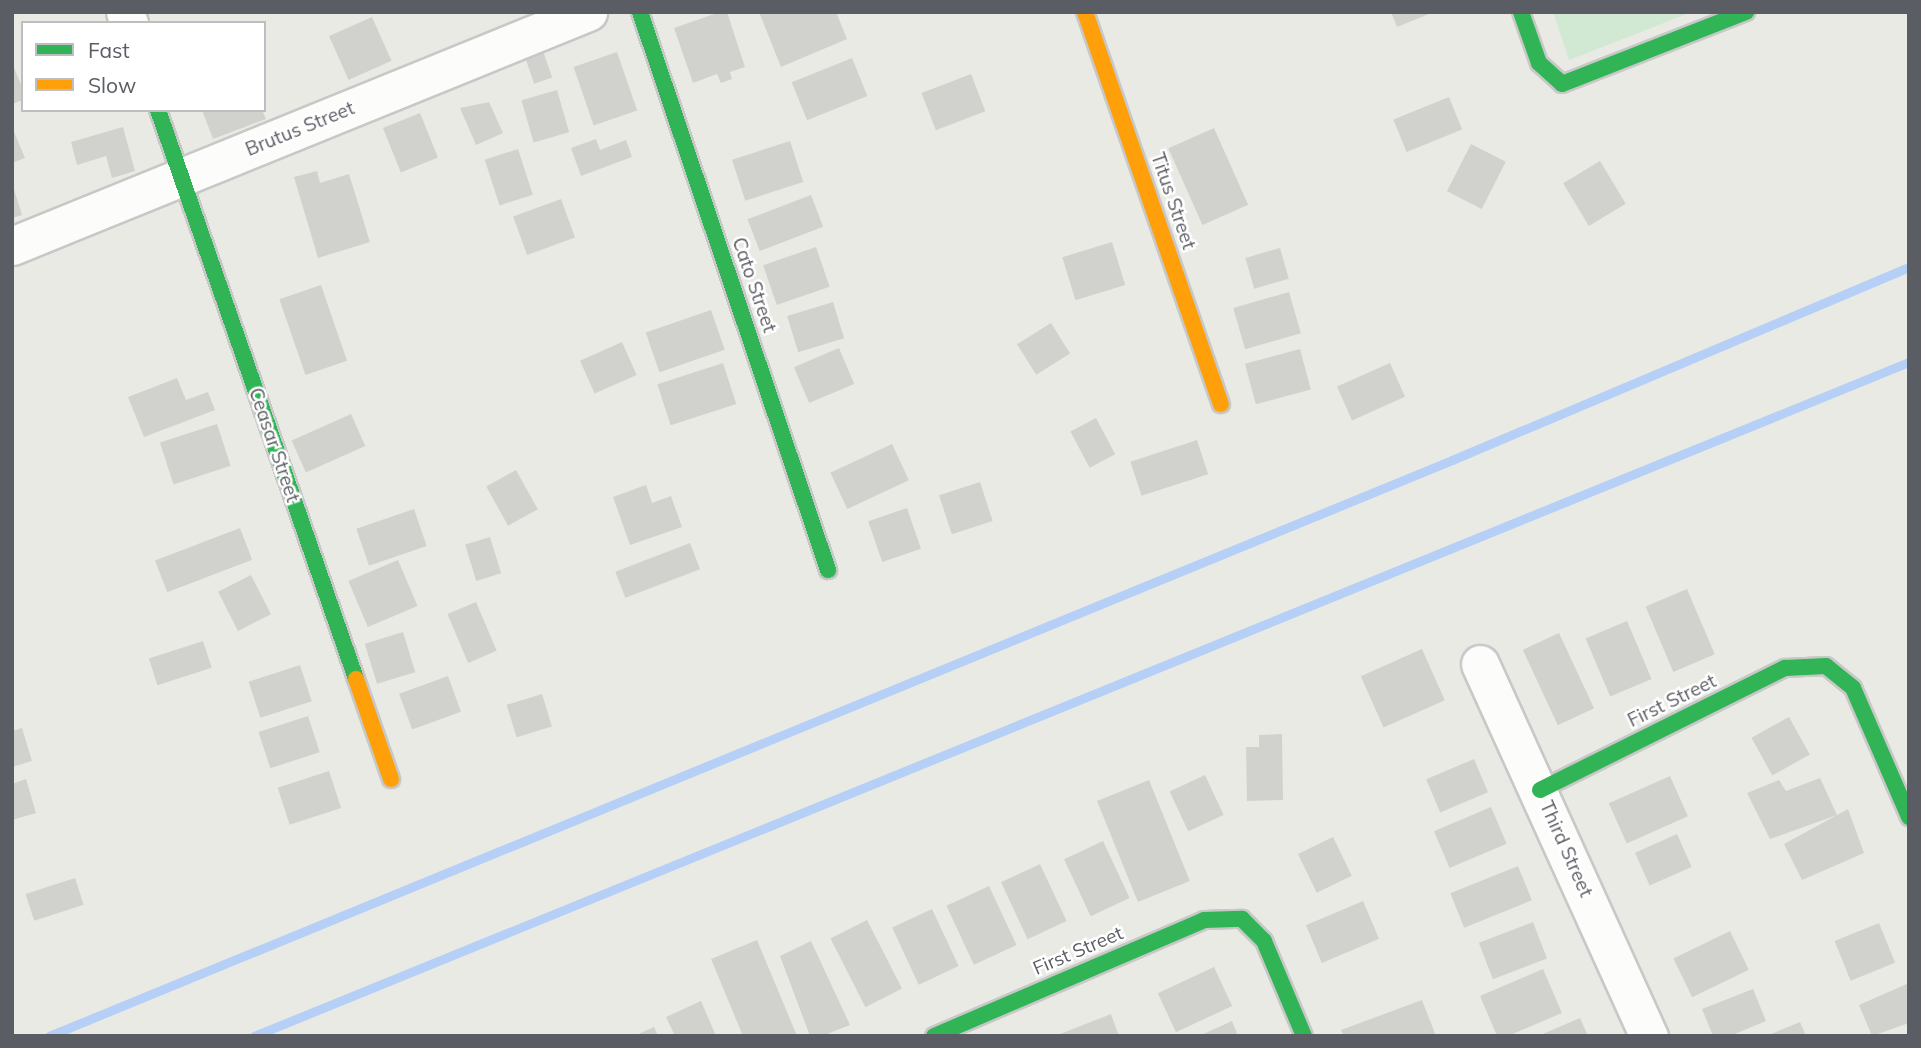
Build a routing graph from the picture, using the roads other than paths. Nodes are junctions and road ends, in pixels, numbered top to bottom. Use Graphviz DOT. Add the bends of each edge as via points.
graph roads {
  1 [pos="588,12"];
  2 [pos="640,12"];
  3 [pos="1085,12"];
  4 [pos="1521,12"];
  5 [pos="1746,12"];
  6 [pos="159,112"];
  7 [pos="181,178"];
  8 [pos="12,246"];
  9 [pos="1221,404"];
  10 [pos="828,570"];
  11 [pos="1480,663"];
  12 [pos="391,779"];
  13 [pos="1540,790"];
  14 [pos="1909,817"];
  15 [pos="934,1036"];
  16 [pos="1304,1036"];
  17 [pos="1649,1036"];
  1 -- 7 [label="street, Brutus Street"];
  2 -- 10 [label="street, Cato Street"];
  3 -- 9 [label="street, Titus Street"];
  4 -- 5 [label="street" via="1539,63 1562,84"];
  6 -- 7 [label="street, Ceasar Street"];
  7 -- 8 [label="street, Brutus Street"];
  7 -- 12 [label="street, Ceasar Street"];
  11 -- 13 [label="street, Third Street"];
  13 -- 14 [label="street, First Street" via="1784,668 1826,666 1853,688"];
  13 -- 17 [label="street, Third Street"];
  15 -- 16 [label="street, First Street" via="1204,920 1242,919 1264,941"];
}
